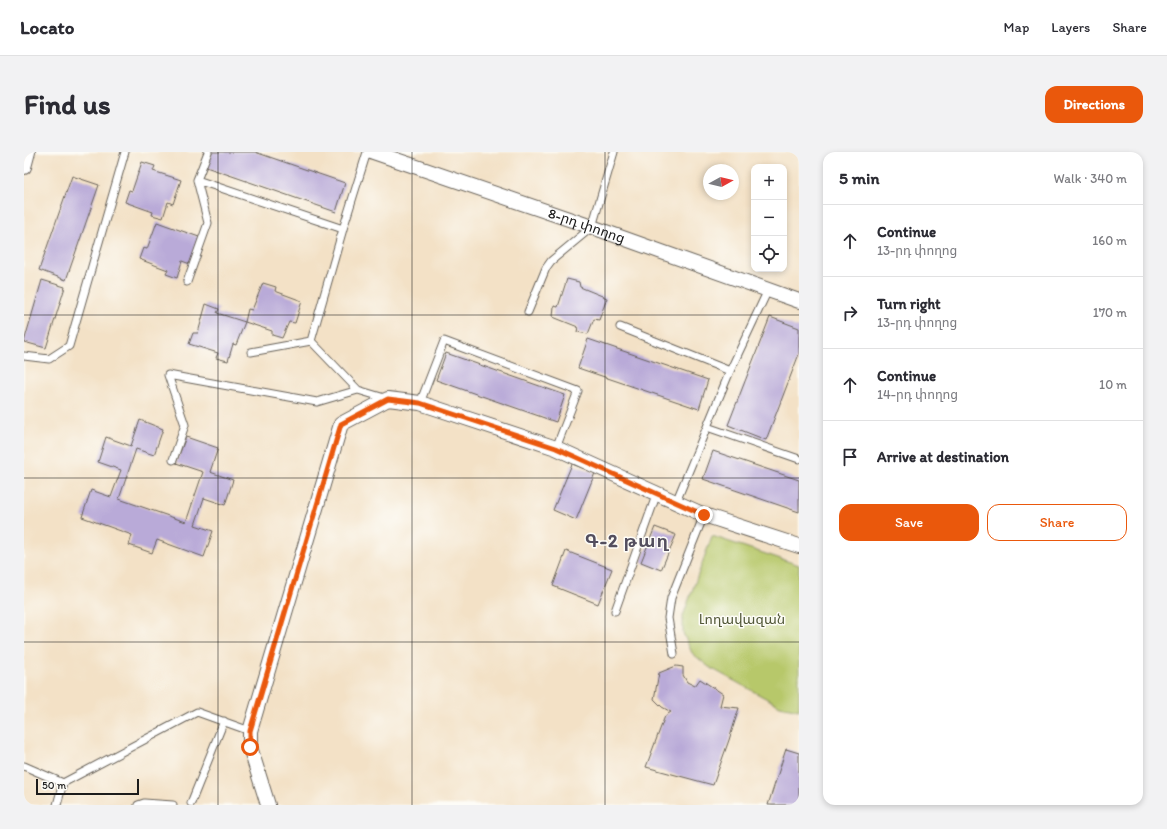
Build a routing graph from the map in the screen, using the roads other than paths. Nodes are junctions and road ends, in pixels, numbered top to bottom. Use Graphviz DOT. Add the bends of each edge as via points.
graph roads {
  1 [pos="28,152"];
  2 [pos="125,152"];
  3 [pos="208,152"];
  4 [pos="367,152"];
  5 [pos="373,152"];
  6 [pos="614,152"];
  7 [pos="24,167"];
  8 [pos="197,180"];
  9 [pos="592,227"];
  10 [pos="343,229"];
  11 [pos="187,282"];
  12 [pos="768,290"];
  13 [pos="799,301"];
  14 [pos="528,312"];
  15 [pos="620,327"];
  16 [pos="311,341"];
  17 [pos="251,352"];
  18 [pos="24,356"];
  19 [pos="730,371"];
  20 [pos="358,390"];
  21 [pos="388,399"];
  22 [pos="420,403"];
  23 [pos="707,427"];
  24 [pos="556,448"];
  25 [pos="799,459"];
  26 [pos="173,460"];
  27 [pos="657,493"];
  28 [pos="676,502"];
  29 [pos="704,515"];
  30 [pos="799,546"];
  31 [pos="615,611"];
  32 [pos="674,654"];
  33 [pos="224,721"];
  34 [pos="250,731"];
  35 [pos="24,766"];
  36 [pos="63,783"];
  37 [pos="193,804"];
  38 [pos="57,805"];
  39 [pos="138,805"];
  40 [pos="173,805"];
  41 [pos="184,805"];
  42 [pos="268,805"];
  1 -- 7 [label="street"];
  2 -- 18 [label="lane" via="69,346 49,359"];
  3 -- 8 [label="lane"];
  4 -- 10 [label="lane"];
  5 -- 9 [label="street, 8-րդ փողոց"];
  6 -- 9 [label="lane"];
  8 -- 10 [label="lane"];
  8 -- 11 [label="lane" via="208,223"];
  9 -- 12 [label="street, 8-րդ փողոց"];
  9 -- 14 [label="lane" via="551,261"];
  10 -- 16 [label="lane"];
  12 -- 13 [label="street, 8-րդ փողոց"];
  12 -- 19 [label="lane"];
  15 -- 19 [label="lane"];
  16 -- 17 [label="lane"];
  16 -- 20 [label="lane"];
  19 -- 23 [label="lane"];
  20 -- 21 [label="lane"];
  20 -- 26 [label="lane" via="317,402 168,375 185,425"];
  21 -- 22 [label="street"];
  21 -- 34 [label="street" via="341,424"];
  22 -- 24 [label="street"];
  22 -- 24 [label="lane" via="444,341 578,391"];
  23 -- 25 [label="lane"];
  23 -- 28 [label="lane"];
  24 -- 27 [label="street"];
  27 -- 28 [label="street"];
  27 -- 31 [label="lane"];
  28 -- 29 [label="street"];
  29 -- 30 [label="street"];
  29 -- 32 [label="lane" via="671,598 668,618"];
  33 -- 34 [label="lane"];
  33 -- 36 [label="lane" via="198,712"];
  33 -- 37 [label="lane"];
  34 -- 42 [label="street" via="250,747"];
  35 -- 36 [label="lane"];
  36 -- 38 [label="lane"];
  37 -- 41 [label="lane"];
  39 -- 40 [label="lane"];
}
